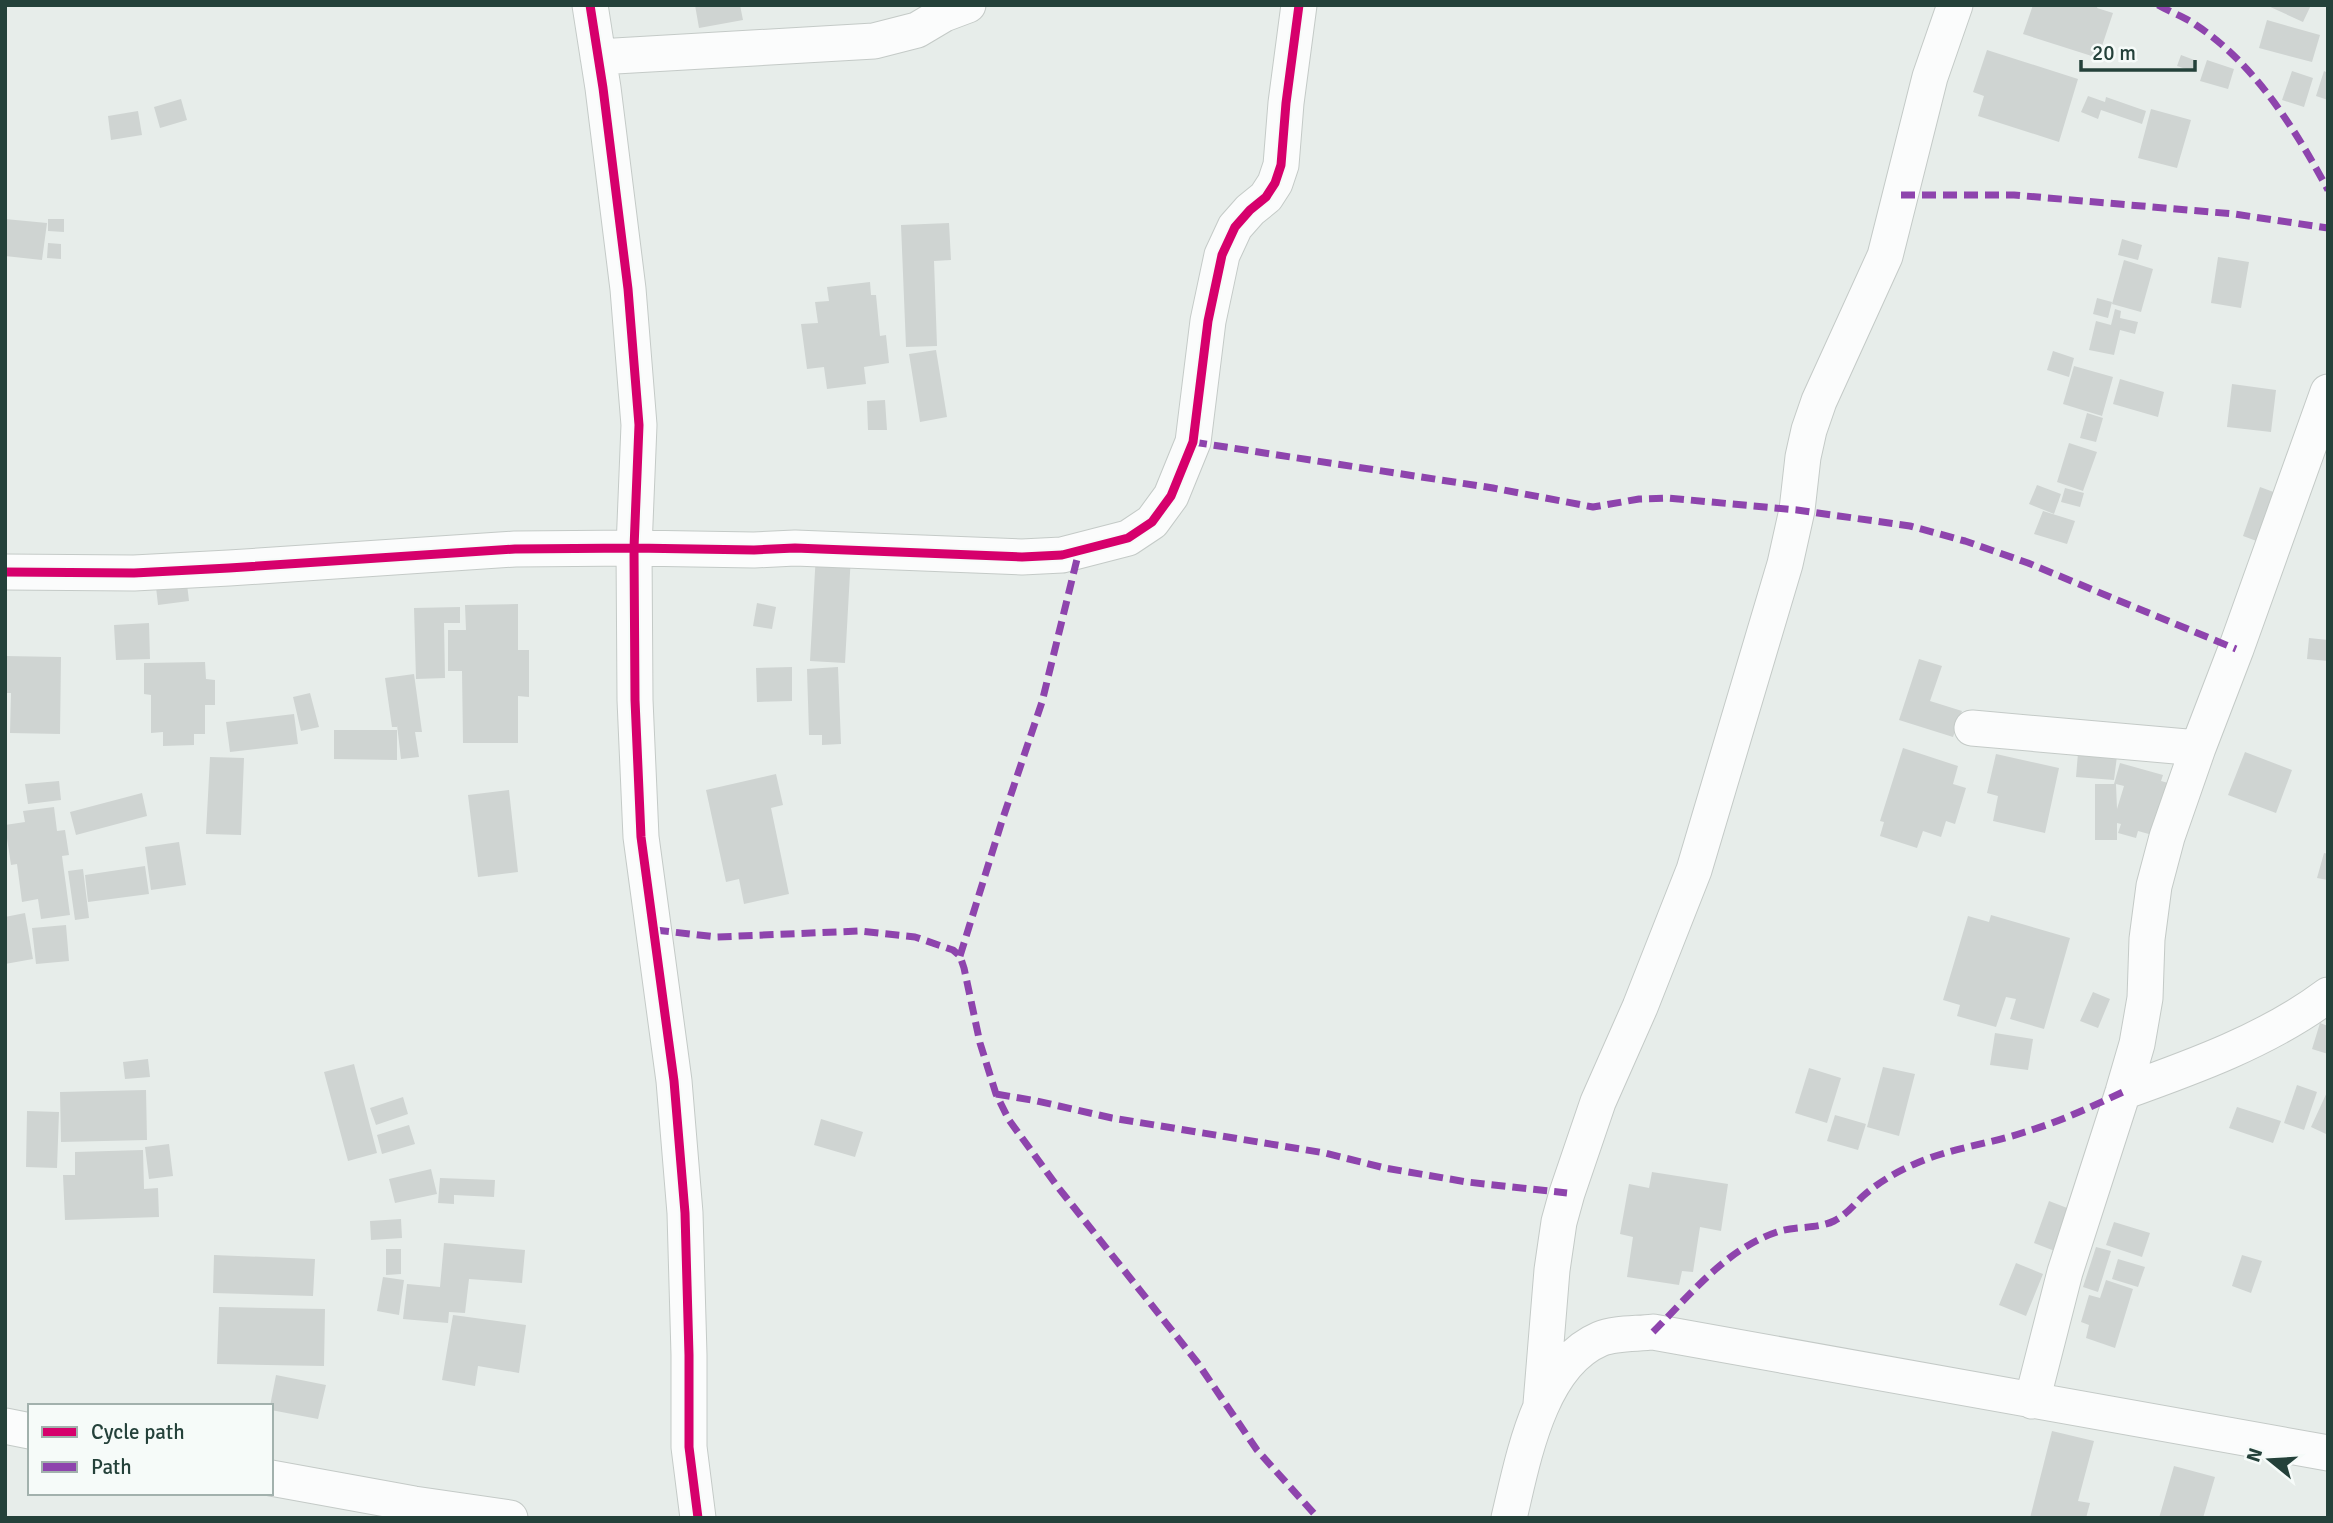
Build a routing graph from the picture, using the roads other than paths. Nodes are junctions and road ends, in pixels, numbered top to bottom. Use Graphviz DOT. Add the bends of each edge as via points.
graph roads {
  1 [pos="590,5"];
  2 [pos="968,5"];
  3 [pos="1299,5"];
  4 [pos="1955,5"];
  5 [pos="598,57"];
  6 [pos="2328,392"];
  7 [pos="634,548"];
  8 [pos="5,572"];
  9 [pos="1972,729"];
  10 [pos="2198,748"];
  11 [pos="2328,995"];
  12 [pos="2123,1092"];
  13 [pos="2032,1401"];
  14 [pos="1541,1404"];
  15 [pos="5,1426"];
  16 [pos="28,1431"];
  17 [pos="2328,1454"];
  18 [pos="273,1478"];
  19 [pos="510,1518"];
  20 [pos="698,1518"];
  21 [pos="1509,1518"];
  1 -- 5 [label="street"];
  2 -- 5 [label="street" via="918,30 874,41"];
  3 -- 7 [label="street" via="1282,165 1266,197 1235,227 1222,255 1208,321 1193,442 1171,496 1152,522 1128,538 1062,555"];
  4 -- 14 [label="street" via="1930,77 1885,256 1809,430 1781,577 1695,870 1598,1102 1567,1194 1552,1270"];
  5 -- 7 [label="street" via="628,289 639,425"];
  6 -- 10 [label="street"];
  7 -- 8 [label="street" via="515,549 134,573"];
  7 -- 20 [label="street" via="641,837 674,1081 685,1213 689,1447"];
  9 -- 10 [label="street"];
  10 -- 12 [label="street" via="2154,886 2145,998"];
  11 -- 12 [label="street" via="2266,1032"];
  12 -- 13 [label="street" via="2065,1272"];
  13 -- 14 [label="street" via="1653,1332 1600,1339 1569,1360"];
  13 -- 17 [label="street"];
  14 -- 21 [label="street"];
  15 -- 16 [label="street"];
  18 -- 19 [label="street"];
}
